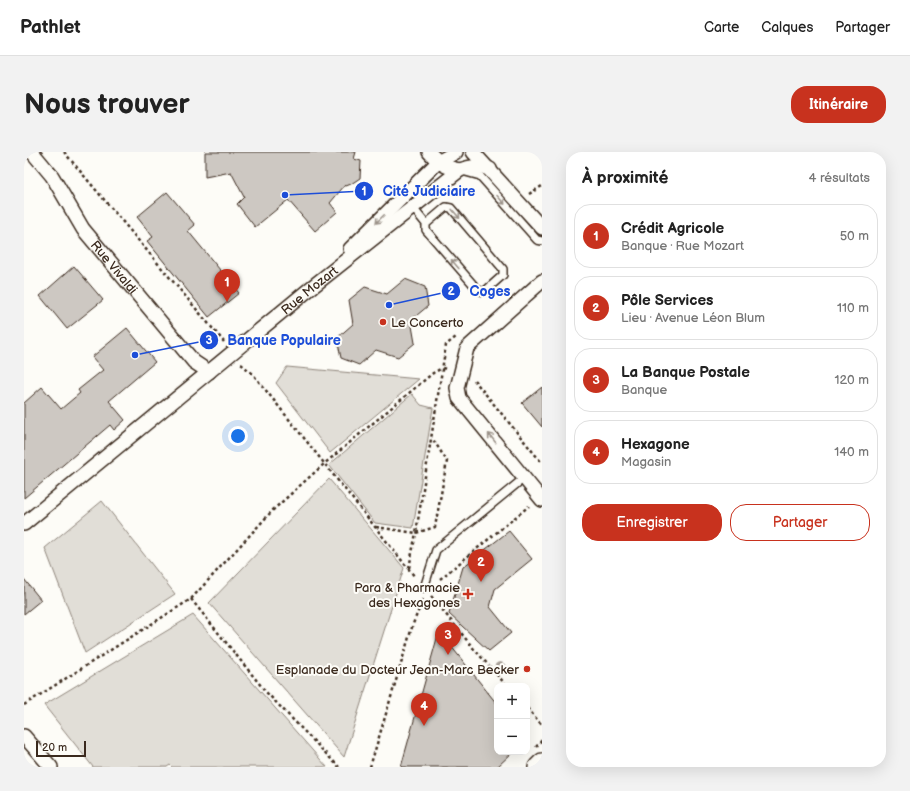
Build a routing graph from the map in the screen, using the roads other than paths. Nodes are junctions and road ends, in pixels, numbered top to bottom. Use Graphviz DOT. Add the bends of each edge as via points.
graph roads {
  1 [pos="32,152"];
  2 [pos="429,152"];
  3 [pos="456,152"];
  4 [pos="472,153"];
  5 [pos="438,162"];
  6 [pos="490,169"];
  7 [pos="460,170"];
  8 [pos="413,208"];
  9 [pos="426,224"];
  10 [pos="542,228"];
  11 [pos="542,241"];
  12 [pos="542,281"];
  13 [pos="312,287"];
  14 [pos="209,372"];
  15 [pos="520,473"];
  16 [pos="541,499"];
  17 [pos="24,524"];
  18 [pos="425,589"];
  19 [pos="24,736"];
  20 [pos="542,762"];
  21 [pos="51,767"];
  22 [pos="537,767"];
  1 -- 14 [label="street, Rue Vivaldi" via="52,176 83,229 194,362"];
  2 -- 5 [label="street"];
  3 -- 5 [label="street"];
  4 -- 6 [label="street"];
  5 -- 7 [label="street" via="447,168"];
  5 -- 13 [label="street, one-way"];
  6 -- 7 [label="street, Rue Mozart" via="472,166"];
  6 -- 10 [label="street"];
  7 -- 8 [label="street, Rue Mozart"];
  7 -- 11 [label="lane, one-way" via="480,176 537,240"];
  8 -- 9 [label="lane"];
  8 -- 13 [label="street, Rue Mozart"];
  9 -- 9 [label="lane, one-way" via="446,207 451,208 503,269 503,275 484,292 478,290 426,230"];
  15 -- 12 [label="street, one-way" via="459,398 457,388 467,348"];
  13 -- 14 [label="street, Rue Mozart"];
  14 -- 17 [label="street, Rue Mozart"];
  15 -- 16 [label="street"];
  15 -- 18 [label="lane" via="436,550"];
  19 -- 21 [label="street"];
  20 -- 22 [label="street"];
}
